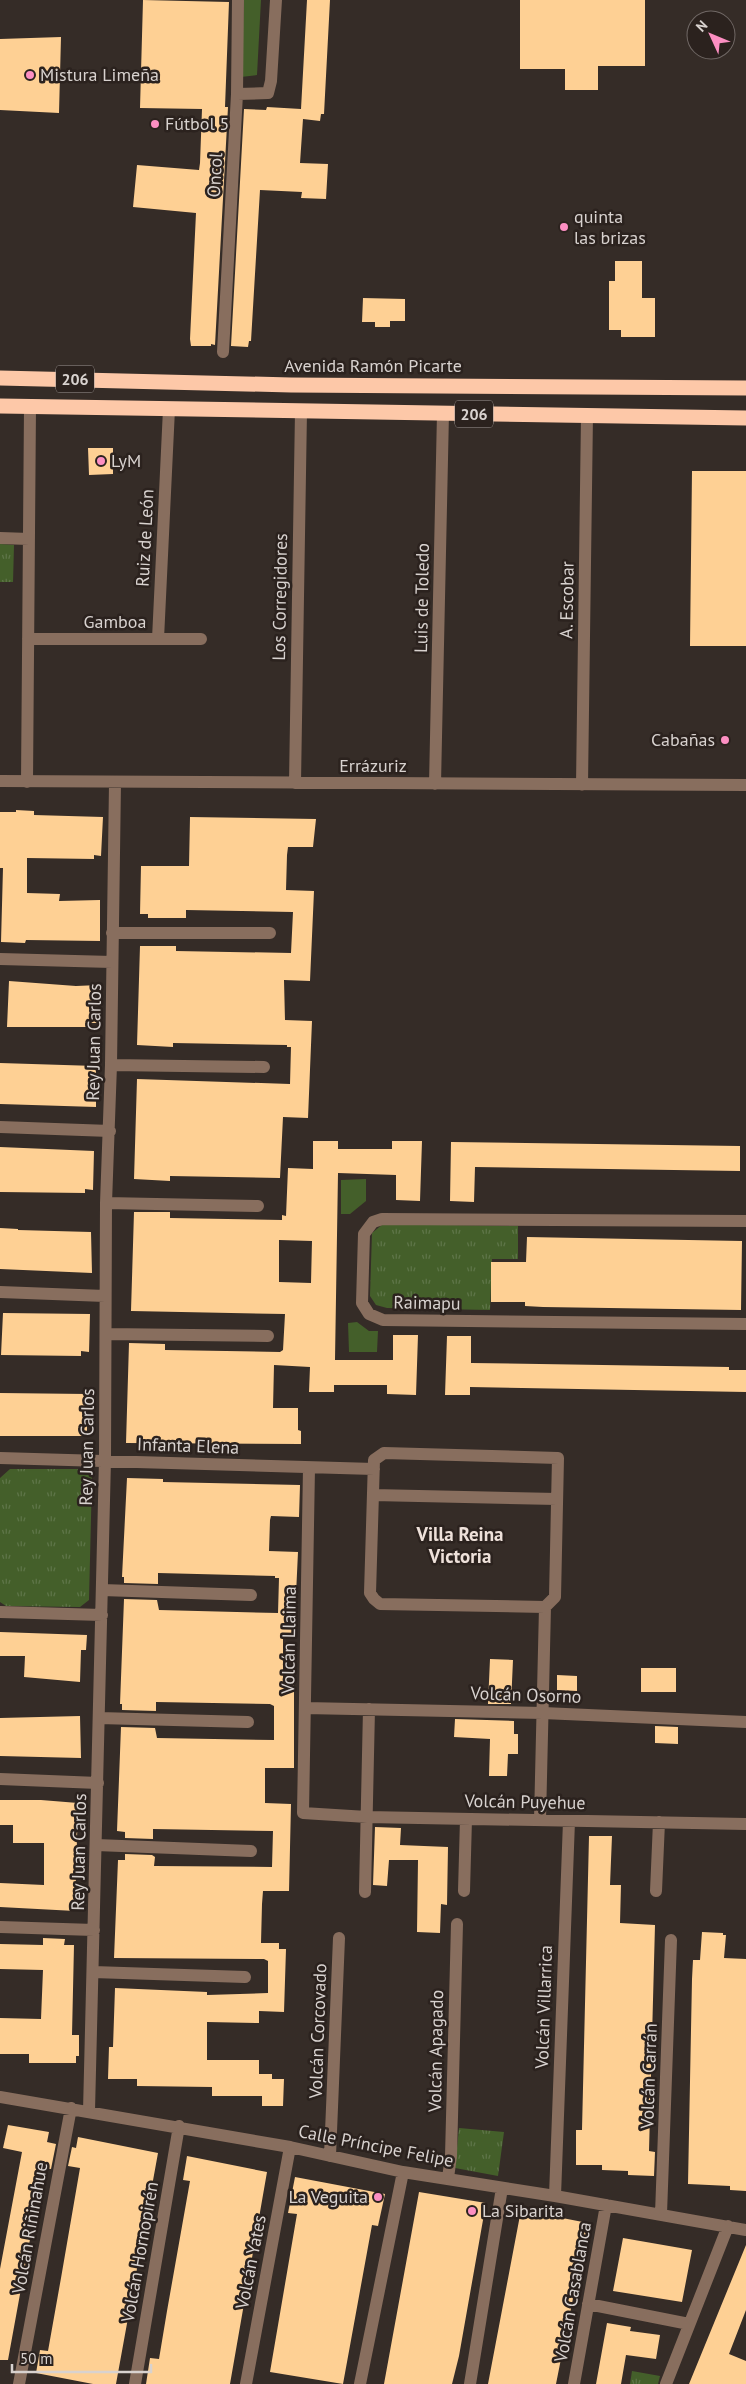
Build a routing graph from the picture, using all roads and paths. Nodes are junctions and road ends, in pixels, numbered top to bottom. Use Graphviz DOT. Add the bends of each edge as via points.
graph roads {
  1 [pos="238,0"];
  2 [pos="276,0"];
  3 [pos="237,94"];
  4 [pos="223,352"];
  5 [pos="0,378"];
  6 [pos="291,385"];
  7 [pos="746,388"];
  8 [pos="0,406"];
  9 [pos="30,407"];
  10 [pos="169,409"];
  11 [pos="301,411"];
  12 [pos="443,413"];
  13 [pos="587,415"];
  14 [pos="746,418"];
  15 [pos="0,538"];
  16 [pos="29,538"];
  17 [pos="28,639"];
  18 [pos="201,639"];
  19 [pos="158,640"];
  20 [pos="0,782"];
  21 [pos="28,782"];
  22 [pos="115,783"];
  23 [pos="295,783"];
  24 [pos="435,784"];
  25 [pos="582,785"];
  26 [pos="746,785"];
  27 [pos="112,933"];
  28 [pos="270,933"];
  29 [pos="0,959"];
  30 [pos="112,962"];
  31 [pos="111,1065"];
  32 [pos="264,1067"];
  33 [pos="0,1127"];
  34 [pos="110,1131"];
  35 [pos="106,1202"];
  36 [pos="258,1206"];
  37 [pos="746,1221"];
  38 [pos="0,1292"];
  39 [pos="105,1296"];
  40 [pos="746,1324"];
  41 [pos="106,1334"];
  42 [pos="268,1336"];
  43 [pos="0,1458"];
  44 [pos="105,1460"];
  45 [pos="309,1468"];
  46 [pos="374,1469"];
  47 [pos="373,1496"];
  48 [pos="557,1499"];
  49 [pos="102,1590"];
  50 [pos="252,1595"];
  51 [pos="545,1607"];
  52 [pos="0,1612"];
  53 [pos="102,1615"];
  54 [pos="305,1708"];
  55 [pos="369,1709"];
  56 [pos="543,1713"];
  57 [pos="99,1718"];
  58 [pos="248,1722"];
  59 [pos="746,1722"];
  60 [pos="0,1779"];
  61 [pos="98,1783"];
  62 [pos="303,1813"];
  63 [pos="366,1817"];
  64 [pos="466,1819"];
  65 [pos="540,1820"];
  66 [pos="569,1821"];
  67 [pos="659,1822"];
  68 [pos="746,1824"];
  69 [pos="96,1845"];
  70 [pos="250,1851"];
  71 [pos="464,1891"];
  72 [pos="656,1891"];
  73 [pos="365,1892"];
  74 [pos="457,1924"];
  75 [pos="0,1927"];
  76 [pos="94,1930"];
  77 [pos="339,1938"];
  78 [pos="671,1940"];
  79 [pos="93,1972"];
  80 [pos="244,1977"];
  81 [pos="0,2097"];
  82 [pos="71,2108"];
  83 [pos="89,2111"];
  84 [pos="179,2126"];
  85 [pos="290,2147"];
  86 [pos="330,2156"];
  87 [pos="403,2172"];
  88 [pos="448,2178"];
  89 [pos="502,2188"];
  90 [pos="556,2196"];
  91 [pos="606,2205"];
  92 [pos="661,2214"];
  93 [pos="728,2226"];
  94 [pos="746,2230"];
  95 [pos="588,2304"];
  96 [pos="689,2324"];
  97 [pos="19,2384"];
  98 [pos="135,2384"];
  99 [pos="246,2384"];
  100 [pos="360,2384"];
  101 [pos="470,2384"];
  102 [pos="574,2384"];
  103 [pos="666,2384"];
  1 -- 3 [label="street, Oncol"];
  2 -- 3 [label="street" via="268,93"];
  3 -- 4 [label="street, Oncol"];
  5 -- 6 [label="highway, Avenida Ramón Picarte / 206"];
  6 -- 7 [label="highway, Avenida Ramón Picarte / 206"];
  6 -- 11 [label="highway" via="299,396"];
  8 -- 9 [label="highway, 206"];
  9 -- 10 [label="highway, 206"];
  9 -- 16 [label="street"];
  10 -- 11 [label="highway, 206"];
  10 -- 19 [label="street, Ruiz de León"];
  11 -- 12 [label="highway, 206"];
  11 -- 23 [label="street, Los Corregidores"];
  12 -- 13 [label="highway, 206"];
  12 -- 24 [label="street, Luis de Toledo"];
  13 -- 14 [label="highway, 206"];
  13 -- 25 [label="street, A. Escobar"];
  15 -- 16 [label="street"];
  16 -- 17 [label="street"];
  17 -- 19 [label="street, Gamboa"];
  17 -- 21 [label="street"];
  18 -- 19 [label="street, Gamboa"];
  20 -- 21 [label="street, Errázuriz"];
  21 -- 22 [label="street, Errázuriz"];
  22 -- 23 [label="street, Errázuriz"];
  22 -- 27 [label="street, Rey Juan Carlos"];
  23 -- 24 [label="street, Errázuriz"];
  24 -- 25 [label="street, Errázuriz"];
  25 -- 26 [label="street, Errázuriz"];
  27 -- 28 [label="street"];
  27 -- 30 [label="street, Rey Juan Carlos"];
  29 -- 30 [label="street"];
  30 -- 31 [label="street, Rey Juan Carlos"];
  31 -- 32 [label="street"];
  31 -- 34 [label="street, Rey Juan Carlos"];
  33 -- 34 [label="street"];
  34 -- 35 [label="street, Rey Juan Carlos"];
  35 -- 36 [label="street"];
  35 -- 39 [label="street, Rey Juan Carlos"];
  37 -- 40 [label="street, Raimapu" via="382,1219 373,1222 364,1234 362,1303 369,1314 382,1320"];
  38 -- 39 [label="street"];
  39 -- 41 [label="street, Rey Juan Carlos"];
  41 -- 42 [label="street"];
  41 -- 44 [label="street, Rey Juan Carlos"];
  43 -- 44 [label="street, Infanta Elena"];
  44 -- 45 [label="street, Infanta Elena"];
  44 -- 49 [label="street, Rey Juan Carlos"];
  45 -- 46 [label="street, Infanta Elena"];
  45 -- 54 [label="street, Volcán Llaima"];
  46 -- 47 [label="street"];
  46 -- 48 [label="street" via="374,1460 384,1453 558,1458"];
  47 -- 48 [label="street"];
  47 -- 51 [label="street" via="370,1593 380,1604"];
  48 -- 51 [label="street" via="555,1597"];
  49 -- 50 [label="street"];
  49 -- 53 [label="street, Rey Juan Carlos"];
  51 -- 56 [label="street"];
  52 -- 53 [label="street"];
  53 -- 57 [label="street, Rey Juan Carlos"];
  54 -- 55 [label="street, Volcán Osorno"];
  54 -- 62 [label="street, Volcán Llaima"];
  55 -- 56 [label="street, Volcán Osorno"];
  55 -- 63 [label="street"];
  56 -- 59 [label="street, Volcán Osorno"];
  56 -- 65 [label="street"];
  57 -- 58 [label="street"];
  57 -- 61 [label="street, Rey Juan Carlos"];
  60 -- 61 [label="street"];
  61 -- 69 [label="street, Rey Juan Carlos"];
  62 -- 63 [label="street, Volcán Puyehue"];
  63 -- 64 [label="street, Volcán Puyehue"];
  63 -- 73 [label="street"];
  64 -- 65 [label="street, Volcán Puyehue"];
  64 -- 71 [label="street"];
  65 -- 66 [label="street, Volcán Puyehue"];
  66 -- 67 [label="street, Volcán Puyehue"];
  66 -- 90 [label="street, Volcán Villarrica"];
  67 -- 68 [label="street, Volcán Puyehue"];
  67 -- 72 [label="street"];
  69 -- 70 [label="street"];
  69 -- 76 [label="street, Rey Juan Carlos"];
  74 -- 88 [label="street, Volcán Apagado"];
  75 -- 76 [label="street"];
  76 -- 79 [label="street, Rey Juan Carlos"];
  77 -- 86 [label="street, Volcán Corcovado"];
  78 -- 92 [label="street, Volcán Carrán"];
  79 -- 80 [label="street"];
  79 -- 83 [label="street, Rey Juan Carlos"];
  81 -- 82 [label="street, Calle Príncipe Felipe"];
  82 -- 83 [label="street, Calle Príncipe Felipe"];
  82 -- 97 [label="street, Volcán Riñinahue"];
  83 -- 84 [label="street, Calle Príncipe Felipe"];
  84 -- 85 [label="street, Calle Príncipe Felipe"];
  84 -- 98 [label="street, Volcán Hornopirén"];
  85 -- 86 [label="street, Calle Príncipe Felipe"];
  85 -- 99 [label="street, Volcán Yates"];
  86 -- 87 [label="street, Calle Príncipe Felipe"];
  87 -- 88 [label="street, Calle Príncipe Felipe"];
  87 -- 100 [label="street"];
  88 -- 89 [label="street, Calle Príncipe Felipe"];
  89 -- 90 [label="street, Calle Príncipe Felipe"];
  89 -- 101 [label="street"];
  90 -- 91 [label="street, Calle Príncipe Felipe"];
  91 -- 92 [label="street, Calle Príncipe Felipe"];
  91 -- 95 [label="street, Volcán Casablanca"];
  92 -- 93 [label="street, Calle Príncipe Felipe"];
  93 -- 94 [label="street, Calle Príncipe Felipe"];
  93 -- 96 [label="street"];
  95 -- 96 [label="street"];
  95 -- 102 [label="street, Volcán Casablanca"];
  96 -- 103 [label="street"];
}
